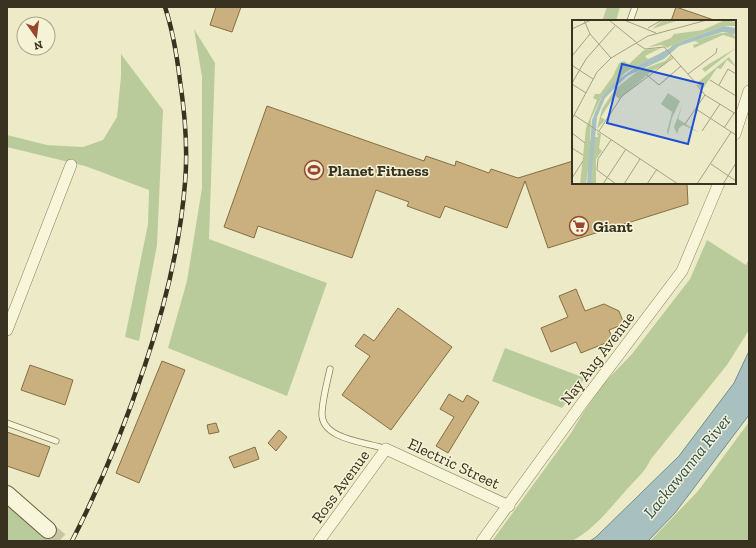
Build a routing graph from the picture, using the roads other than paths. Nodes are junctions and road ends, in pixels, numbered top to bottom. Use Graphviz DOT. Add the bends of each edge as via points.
graph roads {
  1 [pos="635,7"];
  2 [pos="630,20"];
  3 [pos="749,91"];
  4 [pos="736,131"];
  5 [pos="71,165"];
  6 [pos="719,184"];
  7 [pos="8,323"];
  8 [pos="330,369"];
  9 [pos="7,423"];
  10 [pos="56,441"];
  11 [pos="386,449"];
  12 [pos="7,494"];
  13 [pos="508,506"];
  14 [pos="48,530"];
  15 [pos="319,541"];
  16 [pos="482,541"];
  1 -- 2 [label="lane"];
  3 -- 4 [label="street"];
  5 -- 7 [label="street"];
  6 -- 13 [label="street, Nay Aug Avenue" via="682,271"];
  8 -- 11 [label="lane" via="322,413 323,421 336,435"];
  9 -- 10 [label="lane"];
  11 -- 13 [label="street, Electric Street"];
  11 -- 15 [label="street, Ross Avenue"];
  12 -- 14 [label="street"];
  13 -- 16 [label="street, Nay Aug Avenue"];
}
